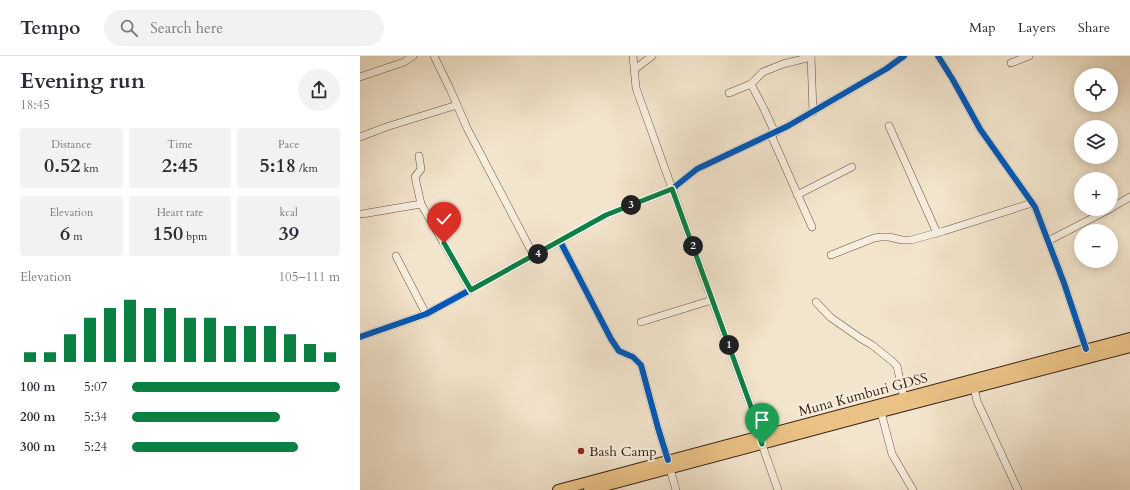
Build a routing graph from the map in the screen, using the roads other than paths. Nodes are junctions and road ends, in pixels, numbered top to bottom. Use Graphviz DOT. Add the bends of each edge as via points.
graph roads {
  1 [pos="413,56"];
  2 [pos="434,56"];
  3 [pos="633,56"];
  4 [pos="652,56"];
  5 [pos="811,56"];
  6 [pos="904,56"];
  7 [pos="938,56"];
  8 [pos="1029,56"];
  9 [pos="1011,63"];
  10 [pos="635,69"];
  11 [pos="360,78"];
  12 [pos="751,84"];
  13 [pos="729,94"];
  14 [pos="457,105"];
  15 [pos="813,112"];
  16 [pos="889,126"];
  17 [pos="773,134"];
  18 [pos="360,137"];
  19 [pos="419,156"];
  20 [pos="852,167"];
  21 [pos="672,189"];
  22 [pos="797,195"];
  23 [pos="1130,197"];
  24 [pos="1032,203"];
  25 [pos="421,204"];
  26 [pos="1118,205"];
  27 [pos="362,214"];
  28 [pos="1097,216"];
  29 [pos="812,227"];
  30 [pos="937,233"];
  31 [pos="560,241"];
  32 [pos="1048,241"];
  33 [pos="832,255"];
  34 [pos="396,256"];
  35 [pos="534,256"];
  36 [pos="471,290"];
  37 [pos="712,300"];
  38 [pos="816,302"];
  39 [pos="426,314"];
  40 [pos="641,322"];
  41 [pos="360,337"];
  42 [pos="1130,338"];
  43 [pos="1130,347"];
  44 [pos="1086,349"];
  45 [pos="974,388"];
  46 [pos="904,398"];
  47 [pos="881,412"];
  48 [pos="761,440"];
  49 [pos="669,465"];
  50 [pos="558,490"];
  51 [pos="589,490"];
  52 [pos="676,490"];
  53 [pos="778,490"];
  54 [pos="913,490"];
  55 [pos="1018,490"];
  1 -- 11 [label="street" via="404,62"];
  2 -- 14 [label="street"];
  3 -- 10 [label="street"];
  4 -- 10 [label="street"];
  5 -- 12 [label="street" via="763,72"];
  5 -- 15 [label="street"];
  6 -- 15 [label="street"];
  7 -- 24 [label="street" via="980,129"];
  8 -- 9 [label="street"];
  10 -- 21 [label="street" via="636,88"];
  12 -- 13 [label="street"];
  12 -- 17 [label="street"];
  14 -- 18 [label="street"];
  14 -- 35 [label="street"];
  15 -- 17 [label="street"];
  16 -- 30 [label="street"];
  17 -- 21 [label="street" via="697,170"];
  17 -- 22 [label="street"];
  19 -- 25 [label="street" via="422,169 415,177"];
  20 -- 22 [label="street"];
  21 -- 31 [label="street" via="606,215"];
  21 -- 37 [label="street"];
  22 -- 29 [label="street"];
  23 -- 26 [label="street"];
  24 -- 30 [label="street"];
  24 -- 32 [label="street"];
  25 -- 27 [label="street"];
  25 -- 36 [label="street"];
  28 -- 32 [label="street"];
  30 -- 33 [label="street" via="911,240 874,238"];
  31 -- 35 [label="street"];
  31 -- 49 [label="street" via="611,339 619,351 634,357 641,365"];
  32 -- 44 [label="street"];
  34 -- 39 [label="street"];
  35 -- 36 [label="street"];
  36 -- 39 [label="street"];
  37 -- 40 [label="street"];
  37 -- 48 [label="street"];
  38 -- 46 [label="street" via="830,317 872,345 897,366"];
  39 -- 41 [label="street"];
  42 -- 44 [label="highway, Muna Kumburi GDSS"];
  43 -- 45 [label="highway, Muna Kumburi GDSS"];
  44 -- 46 [label="highway, Muna Kumburi GDSS"];
  45 -- 47 [label="highway, Muna Kumburi GDSS"];
  45 -- 55 [label="street" via="977,401"];
  46 -- 48 [label="highway, Muna Kumburi GDSS"];
  47 -- 48 [label="highway, Muna Kumburi GDSS"];
  47 -- 54 [label="street" via="892,454"];
  48 -- 49 [label="highway, Muna Kumburi GDSS"];
  48 -- 53 [label="street"];
  49 -- 50 [label="highway, Muna Kumburi GDSS"];
  49 -- 51 [label="highway, Muna Kumburi GDSS"];
  49 -- 52 [label="street"];
}
